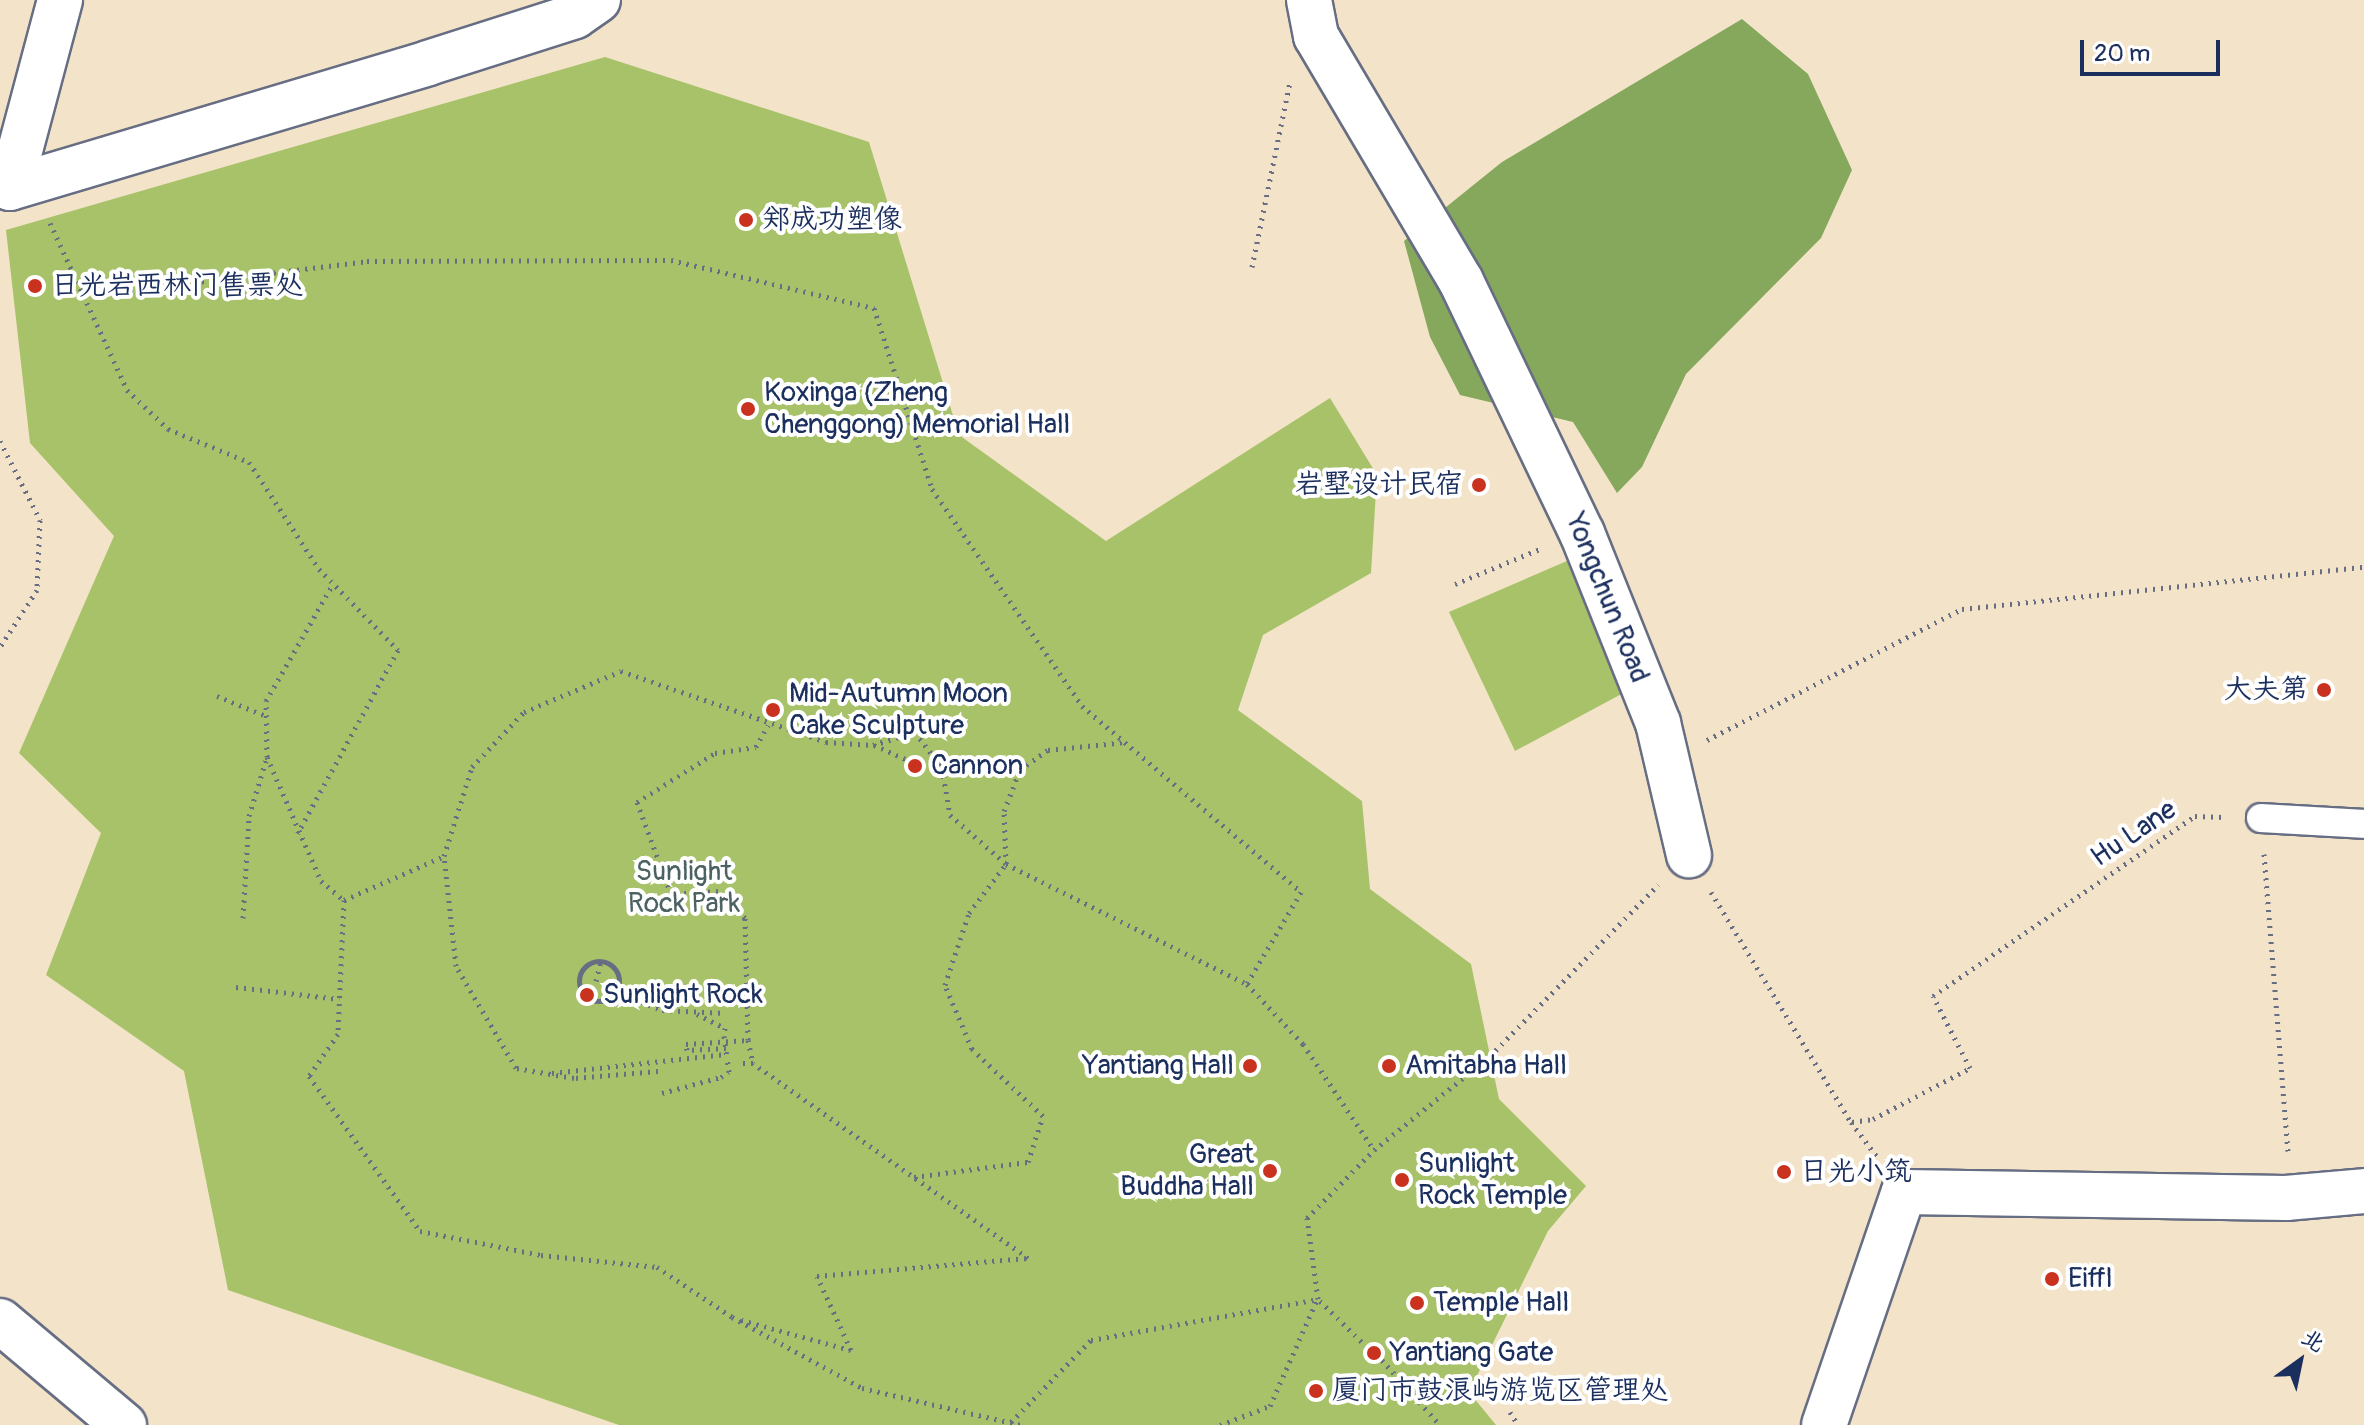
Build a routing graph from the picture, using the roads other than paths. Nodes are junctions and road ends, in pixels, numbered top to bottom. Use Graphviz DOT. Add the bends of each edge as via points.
graph roads {
  1 [pos="60,0"];
  2 [pos="598,0"];
  3 [pos="1313,18"];
  4 [pos="2261,818"];
  5 [pos="2364,824"];
  6 [pos="1689,855"];
  7 [pos="2364,1191"];
  8 [pos="0,1321"];
  9 [pos="124,1425"];
  10 [pos="1824,1425"];
  1 -- 2 [label="street" via="10,188 442,59 575,16"];
  3 -- 6 [label="street, Yongchun Road" via="1461,281 1582,533 1658,723"];
  4 -- 5 [label="lane"];
  7 -- 10 [label="street" via="2286,1198 1904,1192"];
  8 -- 9 [label="street"];
}
